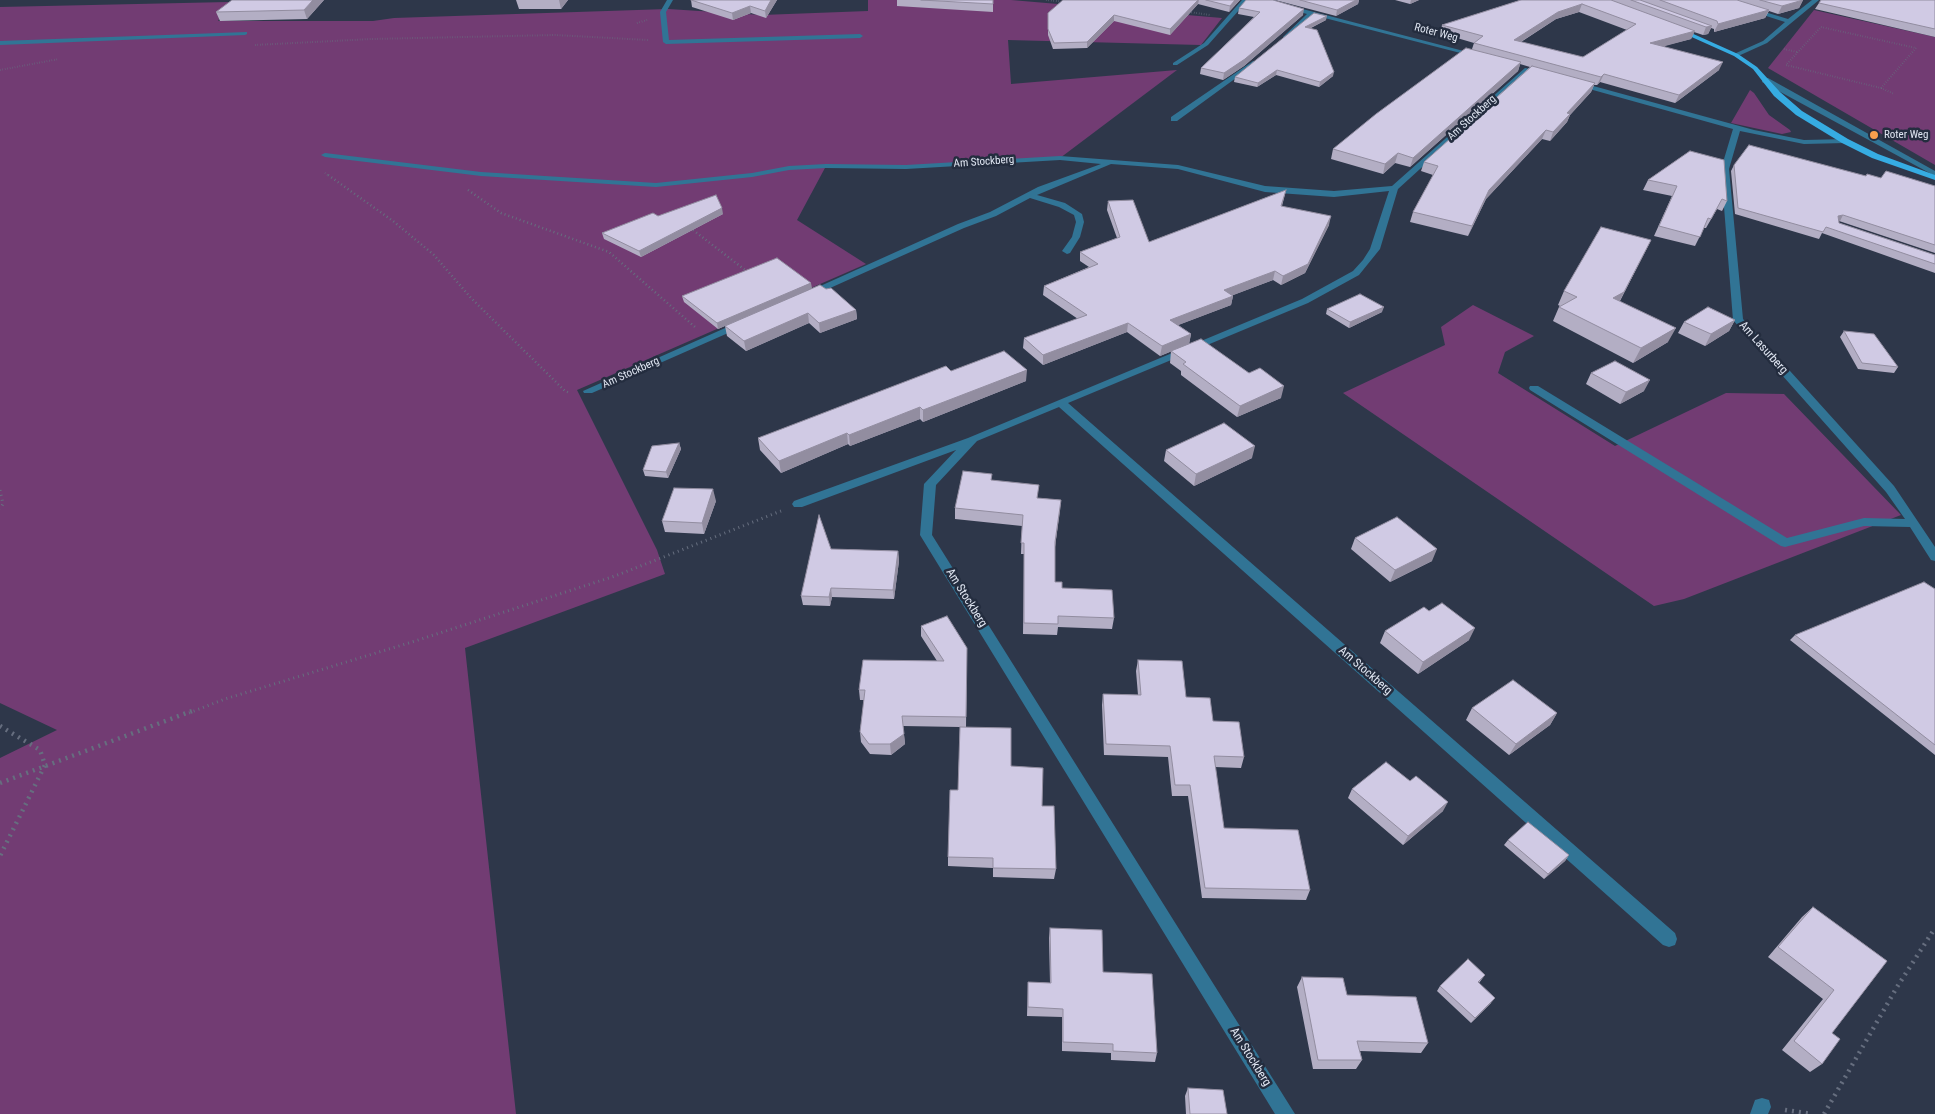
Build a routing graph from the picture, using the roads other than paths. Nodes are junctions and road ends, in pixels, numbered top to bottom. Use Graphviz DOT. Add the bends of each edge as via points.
graph roads {
  1 [pos="670,0"];
  2 [pos="1245,0"];
  3 [pos="1261,0"];
  4 [pos="1719,0"];
  5 [pos="1816,0"];
  6 [pos="1312,13"];
  7 [pos="1790,22"];
  8 [pos="1674,28"];
  9 [pos="245,33"];
  10 [pos="860,36"];
  11 [pos="0,43"];
  12 [pos="1278,44"];
  13 [pos="1736,55"];
  14 [pos="1262,56"];
  15 [pos="1480,56"];
  16 [pos="1175,64"];
  17 [pos="1527,69"];
  18 [pos="1765,80"];
  19 [pos="1573,82"];
  20 [pos="1174,119"];
  21 [pos="1737,129"];
  22 [pos="1844,141"];
  23 [pos="325,155"];
  24 [pos="1112,162"];
  25 [pos="1935,174"];
  26 [pos="1935,178"];
  27 [pos="1394,188"];
  28 [pos="1029,195"];
  29 [pos="1068,251"];
  30 [pos="799,299"];
  31 [pos="754,319"];
  32 [pos="1534,388"];
  33 [pos="588,392"];
  34 [pos="1060,402"];
  35 [pos="973,439"];
  36 [pos="798,504"];
  37 [pos="1914,523"];
  38 [pos="1935,556"];
  39 [pos="1669,940"];
  40 [pos="1286,1114"];
  1 -- 10 [label="street" via="663,12 666,41 672,43"];
  2 -- 16 [label="street" via="1206,44"];
  3 -- 6 [label="street, Roter Weg"];
  4 -- 7 [label="street"];
  5 -- 7 [label="street"];
  6 -- 12 [label="street"];
  6 -- 15 [label="street, Roter Weg"];
  7 -- 13 [label="street" via="1765,42"];
  8 -- 13 [label="main road"];
  9 -- 11 [label="street"];
  13 -- 18 [label="main road" via="1756,68"];
  14 -- 20 [label="street"];
  17 -- 27 [label="street, Am Stockberg"];
  18 -- 22 [label="main road" via="1799,113"];
  18 -- 25 [label="street"];
  19 -- 21 [label="street"];
  21 -- 22 [label="street" via="1804,142"];
  21 -- 37 [label="street, Am Lasurberg" via="1725,169 1738,320 1890,489"];
  22 -- 26 [label="main road"];
  23 -- 24 [label="street, Am Stockberg" via="443,169 656,185 826,166 906,167 1060,158"];
  24 -- 27 [label="street, Am Stockberg" via="1178,167 1265,189 1334,194"];
  24 -- 28 [label="street, Am Stockberg"];
  27 -- 34 [label="street, Am Stockberg" via="1375,249 1356,273 1305,301"];
  28 -- 29 [label="street" via="1062,204 1078,214 1080,222 1076,237"];
  28 -- 30 [label="street, Am Stockberg"];
  31 -- 33 [label="street, Am Stockberg"];
  32 -- 37 [label="street" via="1785,543 1864,522"];
  34 -- 35 [label="street, Am Stockberg"];
  34 -- 39 [label="street, Am Stockberg"];
  35 -- 36 [label="street, Am Stockberg"];
  35 -- 40 [label="street, Am Stockberg" via="930,484 926,534"];
  37 -- 38 [label="street, Am Lasurberg"];
}
